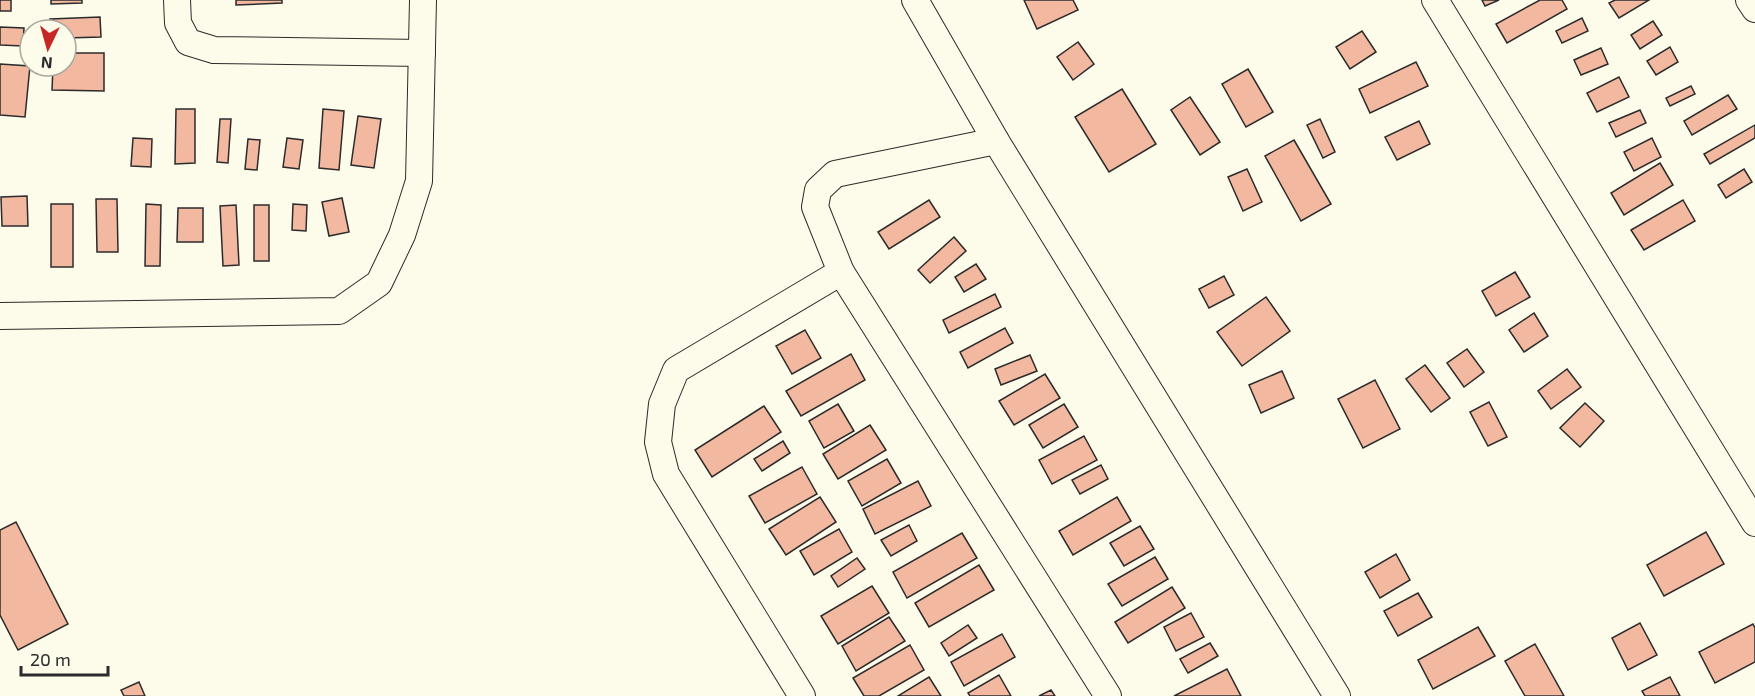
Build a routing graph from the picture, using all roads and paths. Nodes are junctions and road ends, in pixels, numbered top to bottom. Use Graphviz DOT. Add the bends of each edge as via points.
graph roads {
  1 [pos="177,0"];
  2 [pos="423,0"];
  3 [pos="915,0"];
  4 [pos="1435,0"];
  5 [pos="1749,0"];
  6 [pos="1755,9"];
  7 [pos="422,53"];
  8 [pos="996,141"];
  9 [pos="841,272"];
  10 [pos="0,316"];
  11 [pos="1755,522"];
  12 [pos="802,696"];
  13 [pos="1108,696"];
  14 [pos="1336,696"];
  1 -- 7 [label="street" via="178,23 188,42 214,50"];
  2 -- 7 [label="street"];
  3 -- 8 [label="street"];
  4 -- 11 [label="street"];
  5 -- 6 [label="street"];
  7 -- 10 [label="street" via="419,181 402,235 379,283 339,310"];
  8 -- 9 [label="street" via="835,174 818,190 815,207"];
  8 -- 14 [label="street"];
  9 -- 12 [label="street" via="675,370 662,404 658,442 666,474"];
  9 -- 13 [label="street"];
}
